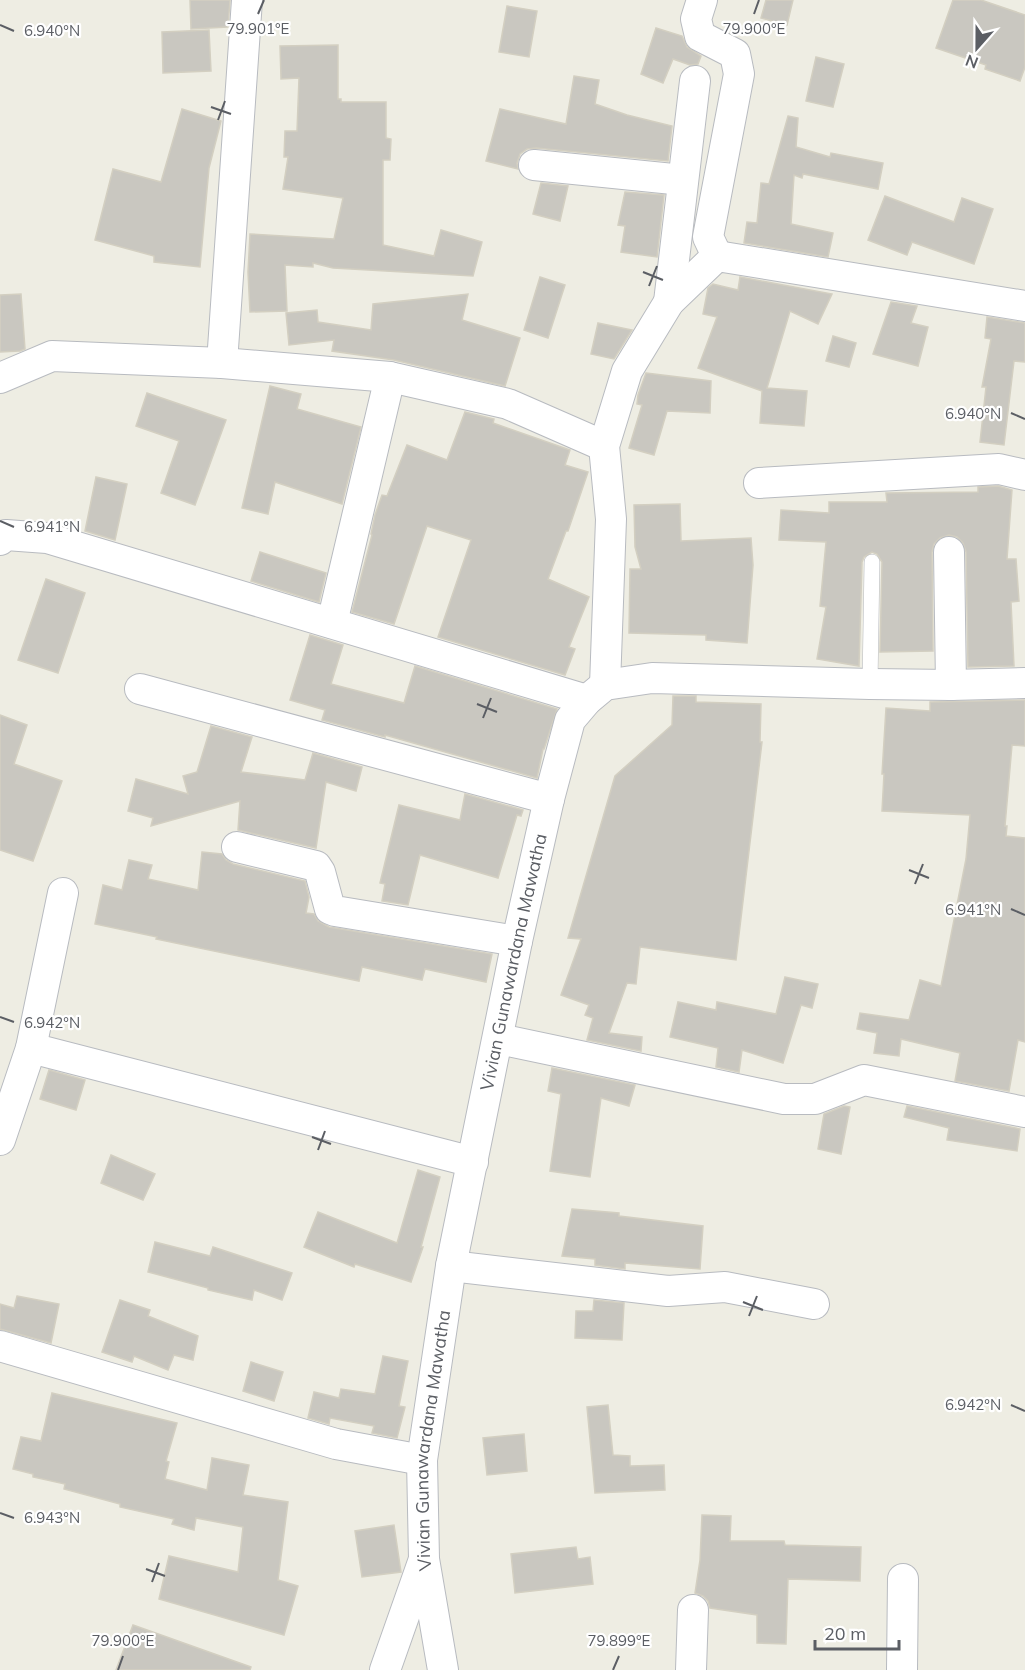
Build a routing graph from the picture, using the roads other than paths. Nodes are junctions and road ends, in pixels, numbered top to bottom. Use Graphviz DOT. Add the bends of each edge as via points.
graph roads {
  1 [pos="247,0"];
  2 [pos="702,0"];
  3 [pos="695,81"];
  4 [pos="534,165"];
  5 [pos="683,180"];
  6 [pos="717,255"];
  7 [pos="669,302"];
  8 [pos="1025,306"];
  9 [pos="222,363"];
  10 [pos="390,377"];
  11 [pos="0,378"];
  12 [pos="604,447"];
  13 [pos="1025,475"];
  14 [pos="759,483"];
  15 [pos="0,540"];
  16 [pos="949,552"];
  17 [pos="872,562"];
  18 [pos="332,623"];
  19 [pos="1025,682"];
  20 [pos="870,684"];
  21 [pos="951,685"];
  22 [pos="140,689"];
  23 [pos="596,692"];
  24 [pos="549,799"];
  25 [pos="237,847"];
  26 [pos="63,893"];
  27 [pos="517,941"];
  28 [pos="499,1039"];
  29 [pos="31,1048"];
  30 [pos="1025,1112"];
  31 [pos="0,1140"];
  32 [pos="473,1162"];
  33 [pos="451,1266"];
  34 [pos="814,1304"];
  35 [pos="0,1346"];
  36 [pos="422,1460"];
  37 [pos="424,1559"];
  38 [pos="903,1579"];
  39 [pos="693,1610"];
  40 [pos="385,1670"];
  41 [pos="443,1670"];
  42 [pos="691,1670"];
  43 [pos="902,1670"];
  1 -- 9 [label="street"];
  2 -- 6 [label="street" via="696,20 700,36 735,54 739,74 708,237"];
  3 -- 5 [label="street"];
  4 -- 5 [label="street"];
  5 -- 7 [label="street"];
  6 -- 7 [label="street"];
  6 -- 8 [label="street"];
  7 -- 12 [label="street" via="627,371"];
  9 -- 10 [label="street"];
  9 -- 11 [label="street" via="52,356"];
  10 -- 12 [label="street" via="508,404"];
  10 -- 18 [label="street"];
  12 -- 23 [label="street" via="611,519"];
  13 -- 14 [label="street" via="999,469"];
  15 -- 18 [label="street" via="6,535 47,538"];
  16 -- 21 [label="street"];
  17 -- 20 [label="lane"];
  18 -- 23 [label="street"];
  19 -- 21 [label="street"];
  20 -- 21 [label="street"];
  20 -- 23 [label="street" via="652,678"];
  22 -- 24 [label="street"];
  23 -- 24 [label="street, Vivian Gunawardana Mawatha" via="570,720"];
  24 -- 27 [label="street, Vivian Gunawardana Mawatha"];
  25 -- 27 [label="street" via="316,866 330,909 335,911"];
  26 -- 29 [label="street"];
  27 -- 28 [label="street, Vivian Gunawardana Mawatha"];
  28 -- 30 [label="street" via="784,1099 815,1099 864,1080"];
  28 -- 32 [label="street, Vivian Gunawardana Mawatha"];
  29 -- 31 [label="street"];
  29 -- 32 [label="street"];
  32 -- 33 [label="street, Vivian Gunawardana Mawatha"];
  33 -- 34 [label="street" via="669,1290 725,1287"];
  33 -- 36 [label="street, Vivian Gunawardana Mawatha"];
  35 -- 36 [label="street" via="336,1444"];
  36 -- 37 [label="street, Vivian Gunawardana Mawatha"];
  37 -- 40 [label="street"];
  37 -- 41 [label="street, Vivian Gunawardana Mawatha"];
  38 -- 43 [label="street"];
  39 -- 42 [label="street"];
}
